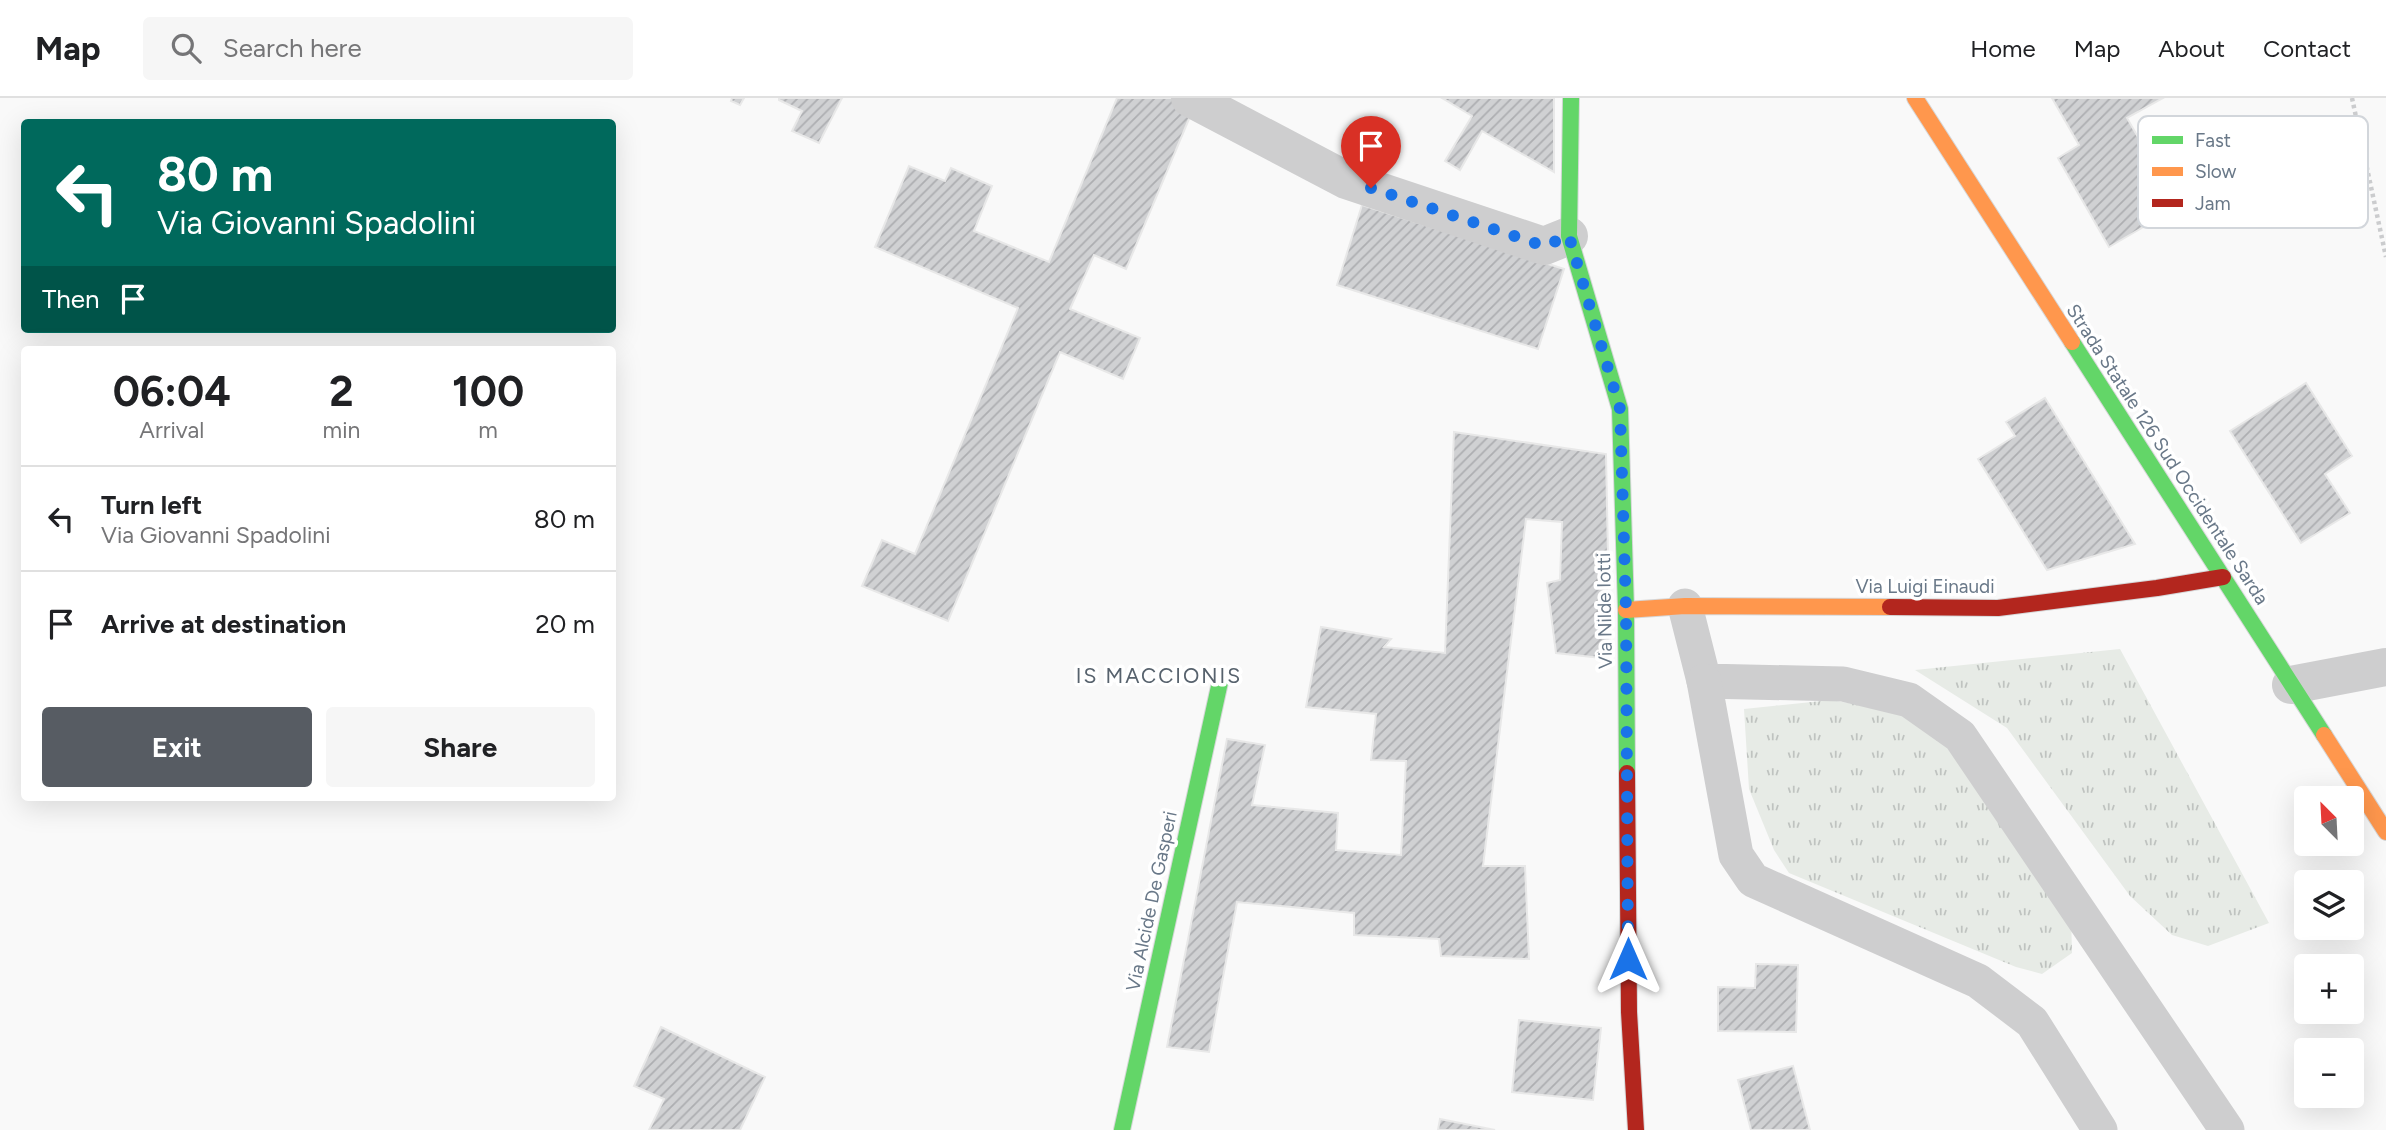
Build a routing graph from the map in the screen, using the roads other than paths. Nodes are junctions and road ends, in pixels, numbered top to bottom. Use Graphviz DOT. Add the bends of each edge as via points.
graph roads {
  1 [pos="1190,98"];
  2 [pos="1571,98"];
  3 [pos="1914,98"];
  4 [pos="1569,236"];
  5 [pos="2223,577"];
  6 [pos="1685,606"];
  7 [pos="1626,610"];
  8 [pos="2386,667"];
  9 [pos="1220,681"];
  10 [pos="1704,681"];
  11 [pos="2291,685"];
  12 [pos="2386,832"];
  13 [pos="1122,1130"];
  14 [pos="1636,1130"];
  15 [pos="2100,1130"];
  16 [pos="2227,1130"];
  1 -- 4 [label="street" via="1346,180 1544,246"];
  2 -- 4 [label="street, Via Nilde Iotti"];
  3 -- 5 [label="street, Strada Statale 126 Sud Occidentale Sarda"];
  4 -- 7 [label="street, Via Nilde Iotti" via="1620,409"];
  5 -- 6 [label="street, Via Luigi Einaudi" via="1998,607"];
  5 -- 11 [label="street, Strada Statale 126 Sud Occidentale Sarda"];
  6 -- 7 [label="street, Via Luigi Einaudi"];
  6 -- 10 [label="lane"];
  7 -- 14 [label="street, Via Nilde Iotti" via="1629,1012"];
  8 -- 11 [label="street"];
  9 -- 13 [label="street, Via Alcide De Gasperi"];
  10 -- 15 [label="lane" via="1736,855 1754,880 1978,981 2032,1022"];
  10 -- 16 [label="lane" via="1843,684 1909,701 1960,736"];
  11 -- 12 [label="street, Strada Statale 126 Sud Occidentale Sarda"];
}
